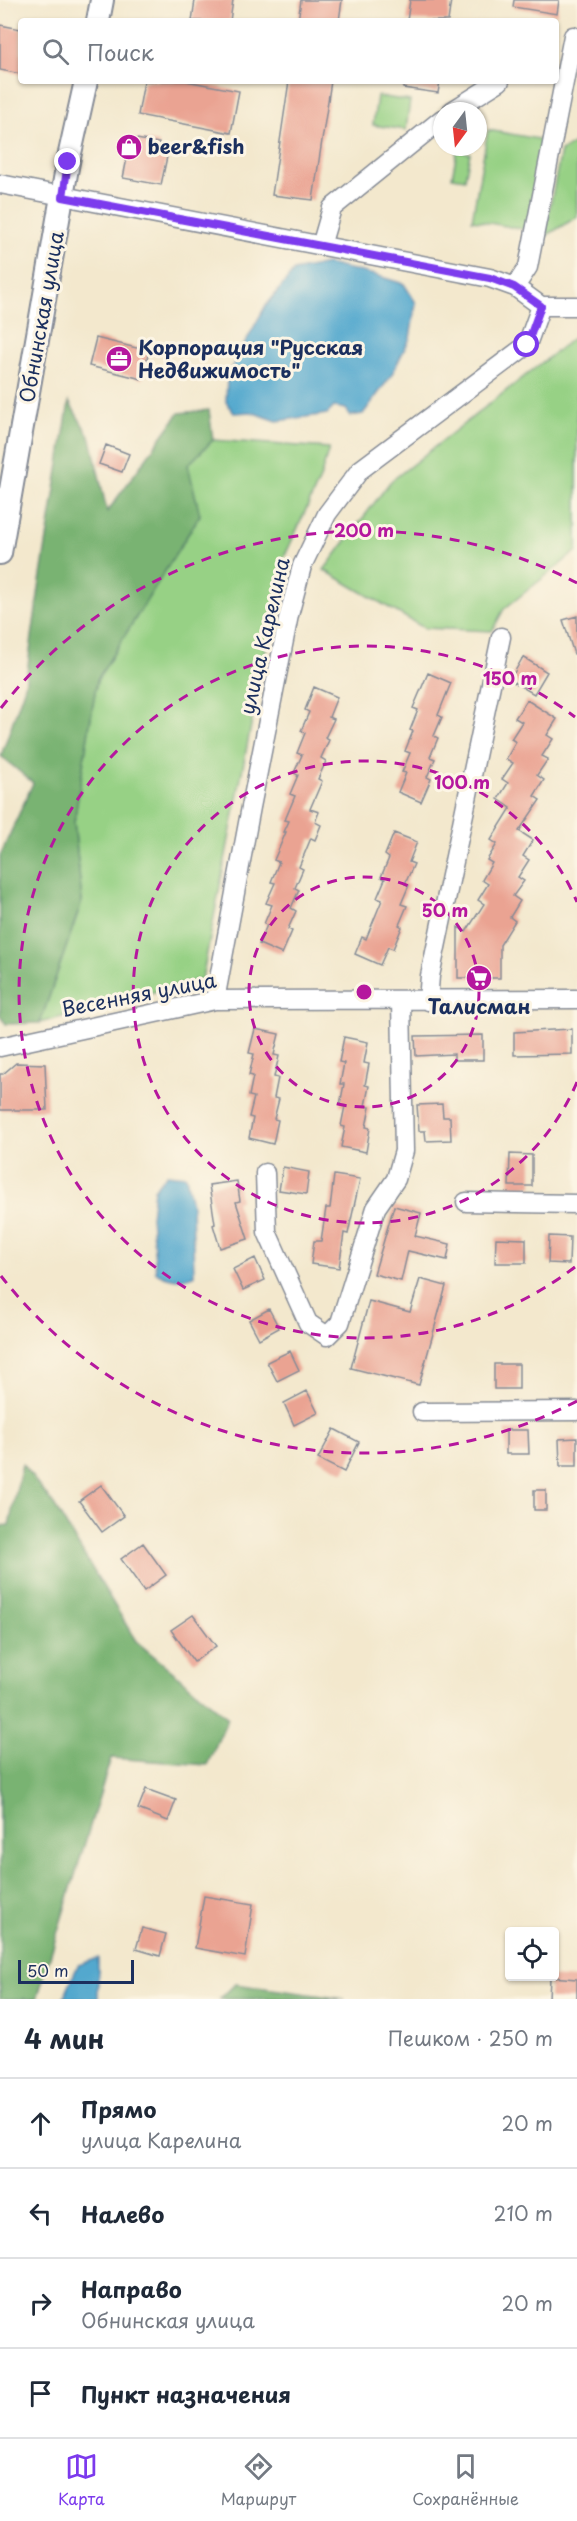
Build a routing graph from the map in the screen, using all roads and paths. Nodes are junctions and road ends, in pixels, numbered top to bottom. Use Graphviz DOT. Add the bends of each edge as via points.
graph roads {
  1 [pos="102,0"];
  2 [pos="99,18"];
  3 [pos="575,35"];
  4 [pos="559,44"];
  5 [pos="85,84"];
  6 [pos="495,84"];
  7 [pos="466,102"];
  8 [pos="433,126"];
  9 [pos="0,184"];
  10 [pos="63,197"];
  11 [pos="321,246"];
  12 [pos="514,287"];
  13 [pos="541,306"];
  14 [pos="577,306"];
  15 [pos="0,553"];
  16 [pos="501,637"];
  17 [pos="577,999"];
  18 [pos="215,1000"];
  19 [pos="401,1001"];
  20 [pos="428,1001"];
  21 [pos="0,1047"];
  22 [pos="265,1173"];
  23 [pos="466,1202"];
  24 [pos="577,1204"];
  25 [pos="422,1412"];
  26 [pos="577,1412"];
  1 -- 2 [label="street"];
  3 -- 4 [label="street"];
  3 -- 12 [label="street" via="528,267"];
  5 -- 10 [label="street, Обнинская улица"];
  6 -- 7 [label="street"];
  8 -- 11 [label="street" via="332,208"];
  9 -- 10 [label="street"];
  10 -- 11 [label="street"];
  10 -- 15 [label="street, Обнинская улица"];
  11 -- 12 [label="street" via="490,278"];
  12 -- 13 [label="street"];
  13 -- 14 [label="street"];
  13 -- 18 [label="street, улица Карелина" via="527,345 360,470 327,514 302,566"];
  16 -- 20 [label="street"];
  17 -- 20 [label="street, Весенняя улица"];
  18 -- 19 [label="street, Весенняя улица"];
  18 -- 21 [label="street, Весенняя улица"];
  19 -- 20 [label="street, Весенняя улица"];
  19 -- 22 [label="street" via="404,1150 396,1179 376,1208 340,1323 327,1336 308,1323 267,1232"];
  23 -- 24 [label="street"];
  25 -- 26 [label="street"];
}
